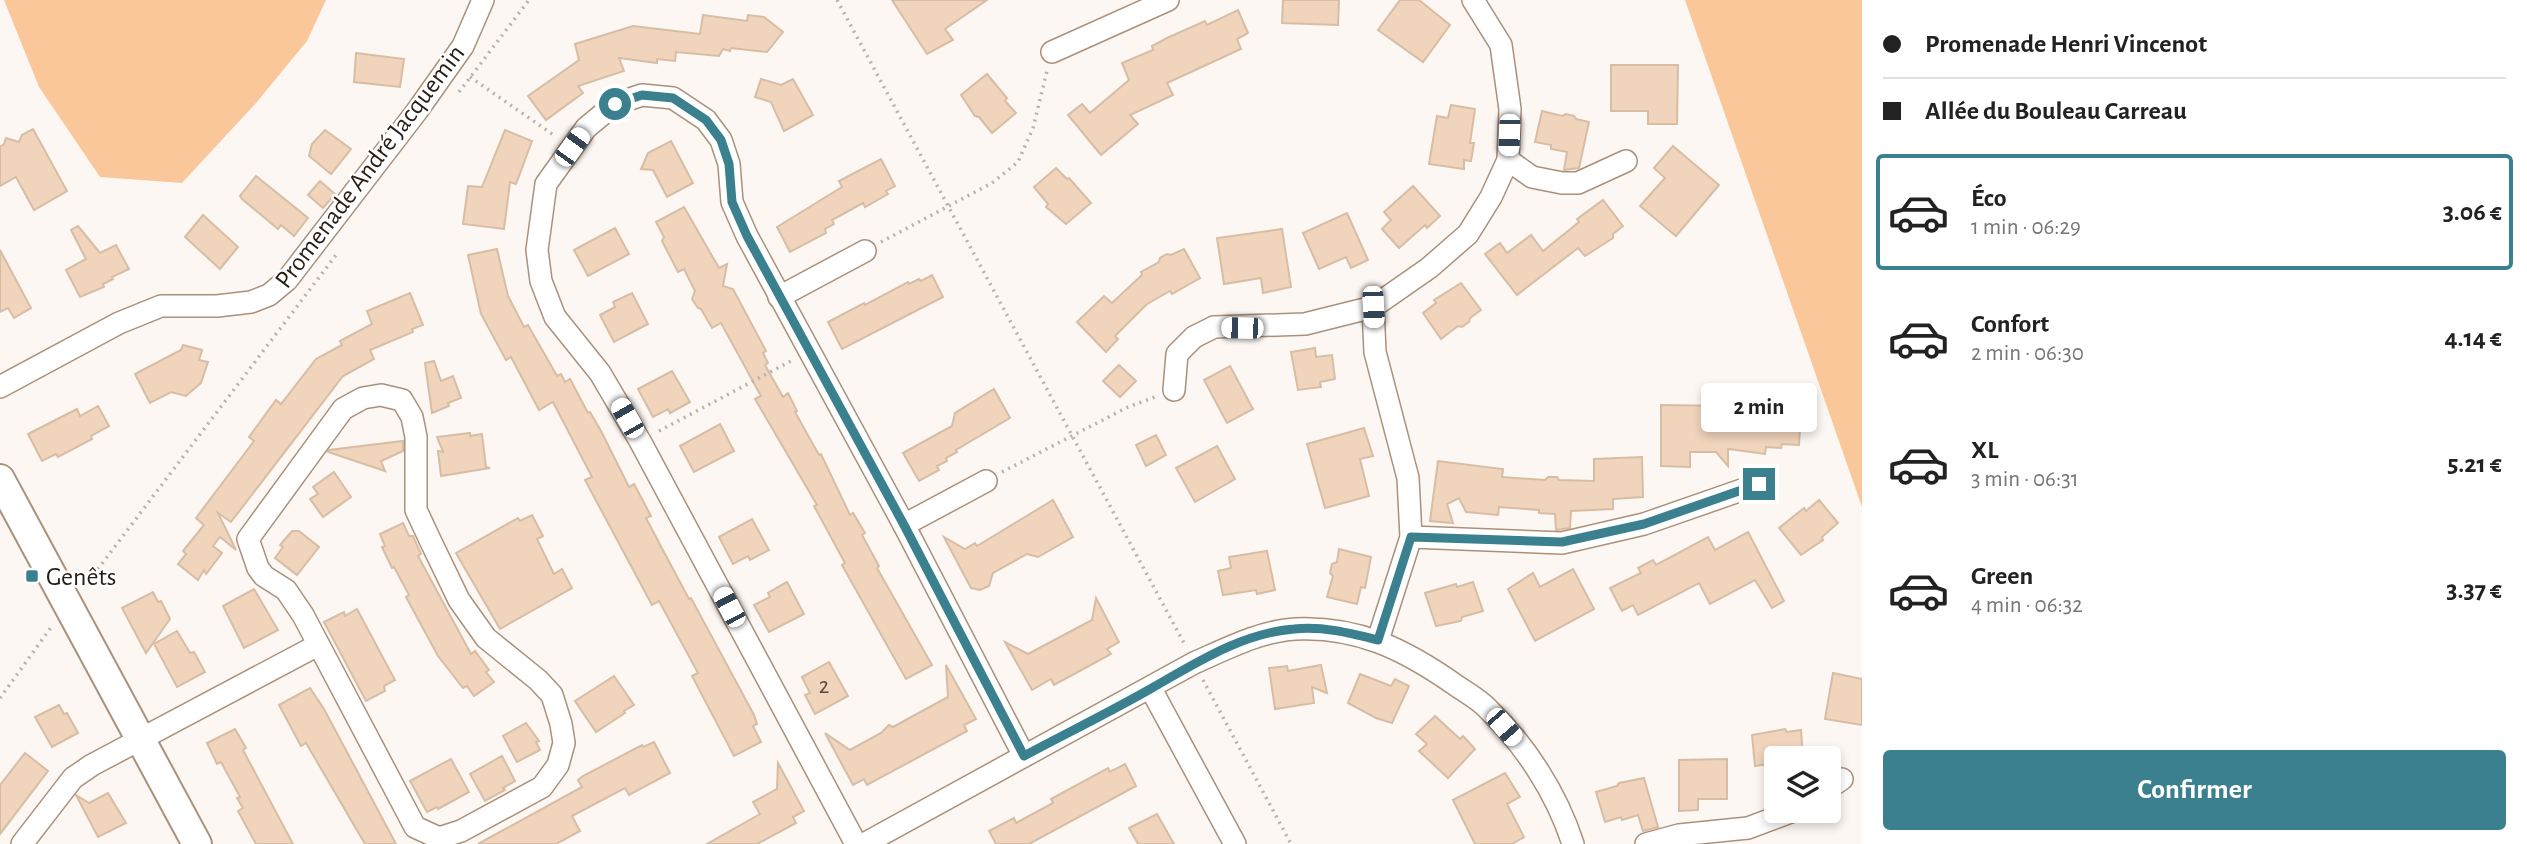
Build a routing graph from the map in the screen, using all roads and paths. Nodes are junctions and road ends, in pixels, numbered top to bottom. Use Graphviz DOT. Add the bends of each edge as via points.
graph roads {
  1 [pos="484,0"];
  2 [pos="529,0"];
  3 [pos="837,0"];
  4 [pos="1168,0"];
  5 [pos="1474,0"];
  6 [pos="1052,52"];
  7 [pos="470,77"];
  8 [pos="454,99"];
  9 [pos="572,147"];
  10 [pos="1508,160"];
  11 [pos="1626,161"];
  12 [pos="948,206"];
  13 [pos="865,251"];
  14 [pos="337,254"];
  15 [pos="779,297"];
  16 [pos="1373,307"];
  17 [pos="809,351"];
  18 [pos="0,387"];
  19 [pos="1174,390"];
  20 [pos="1072,436"];
  21 [pos="640,441"];
  22 [pos="0,480"];
  23 [pos="986,481"];
  24 [pos="1759,484"];
  25 [pos="904,525"];
  26 [pos="1411,537"];
  27 [pos="66,601"];
  28 [pos="1378,640"];
  29 [pos="318,645"];
  30 [pos="1194,663"];
  31 [pos="1151,689"];
  32 [pos="0,698"];
  33 [pos="141,739"];
  34 [pos="1024,756"];
  35 [pos="1764,822"];
  36 [pos="22,844"];
  37 [pos="197,844"];
  38 [pos="856,844"];
  39 [pos="864,844"];
  40 [pos="1235,844"];
  41 [pos="1292,844"];
  42 [pos="1573,844"];
  43 [pos="1646,844"];
  1 -- 18 [label="street, Promenade André Jacquemin" via="463,46 417,111 287,280 270,295 217,306 161,306 119,323"];
  2 -- 7 [label="path"];
  3 -- 12 [label="path"];
  4 -- 6 [label="street"];
  5 -- 10 [label="street" via="1501,45 1510,109"];
  6 -- 12 [label="path" via="1033,128 1018,162 992,183"];
  7 -- 8 [label="path"];
  7 -- 9 [label="path"];
  9 -- 15 [label="street" via="586,128 615,104 642,95 673,98 706,120 721,140 729,164 732,202"];
  9 -- 21 [label="street" via="546,184 537,250 541,281 555,317 600,373"];
  10 -- 11 [label="street" via="1532,177 1562,183 1578,183"];
  10 -- 16 [label="street" via="1492,197 1468,234"];
  12 -- 13 [label="path"];
  12 -- 20 [label="path"];
  13 -- 15 [label="street"];
  14 -- 27 [label="path" via="86,585"];
  15 -- 17 [label="street"];
  16 -- 19 [label="street" via="1305,324 1214,327 1194,337 1177,354"];
  16 -- 26 [label="street" via="1375,352 1408,478"];
  17 -- 21 [label="path"];
  17 -- 25 [label="street"];
  19 -- 20 [label="path"];
  20 -- 23 [label="path"];
  20 -- 30 [label="path"];
  21 -- 38 [label="street"];
  22 -- 27 [label="street"];
  23 -- 25 [label="street"];
  24 -- 26 [label="street" via="1644,524 1562,542"];
  25 -- 34 [label="street"];
  26 -- 28 [label="street"];
  27 -- 32 [label="path"];
  27 -- 33 [label="street"];
  28 -- 30 [label="street" via="1334,629 1292,629 1242,642"];
  28 -- 42 [label="street" via="1487,707 1521,746 1554,797"];
  29 -- 29 [label="street" via="415,827 439,838 461,831 542,787 558,765 564,743 552,695 486,638 469,617 416,510 416,437 402,400 381,395 343,409 247,539 258,568 286,590"];
  29 -- 33 [label="street"];
  30 -- 31 [label="street"];
  30 -- 41 [label="path"];
  31 -- 34 [label="street"];
  31 -- 40 [label="street"];
  33 -- 36 [label="street" via="74,778"];
  33 -- 37 [label="street"];
  34 -- 39 [label="street"];
  35 -- 43 [label="street"];
}
